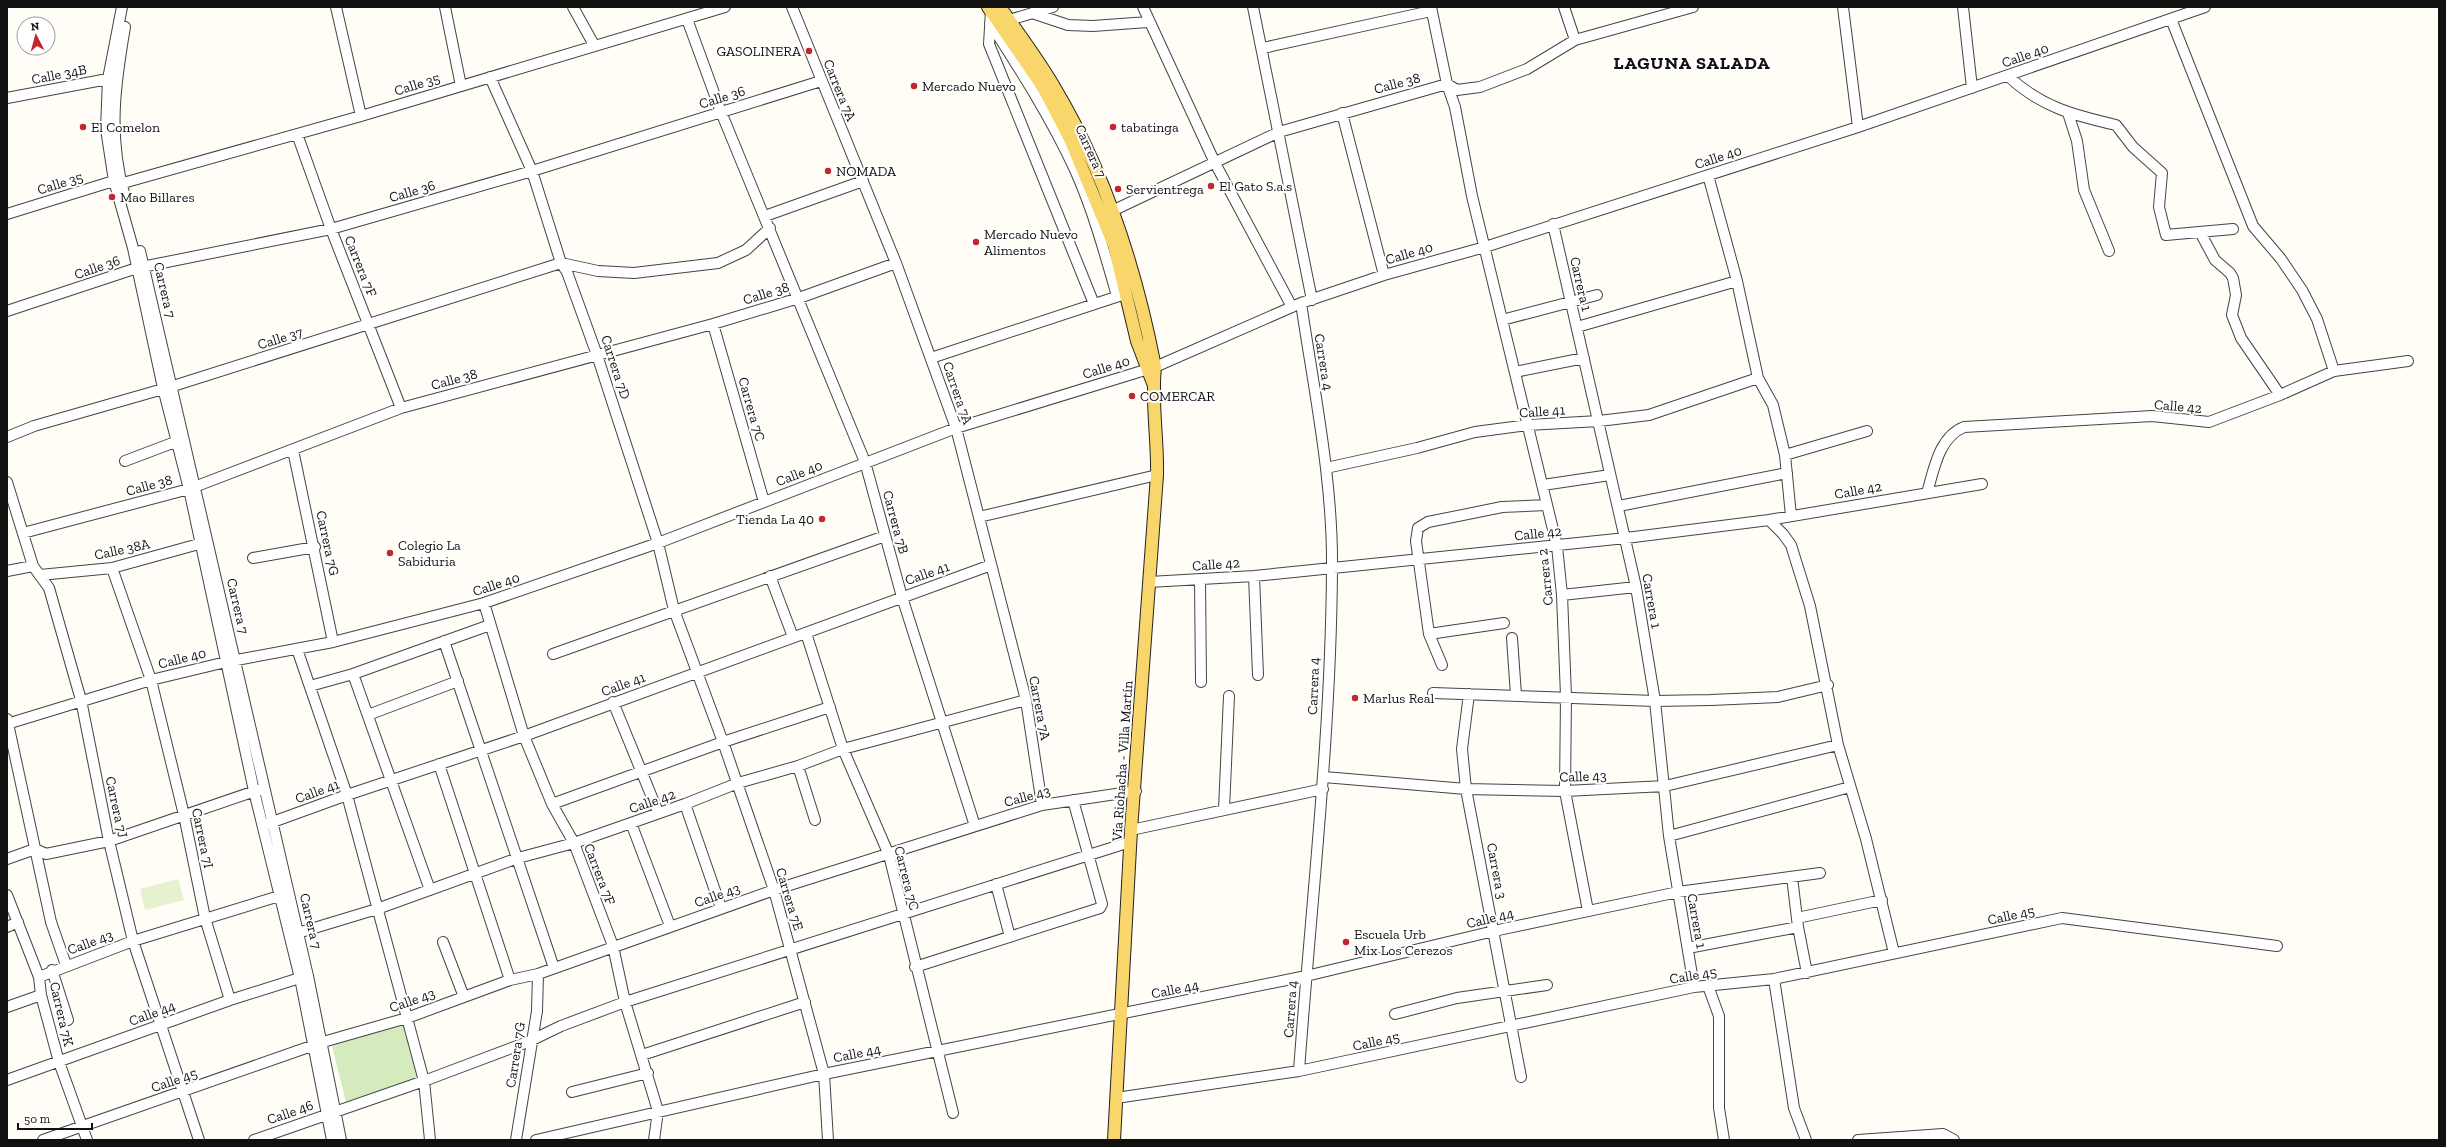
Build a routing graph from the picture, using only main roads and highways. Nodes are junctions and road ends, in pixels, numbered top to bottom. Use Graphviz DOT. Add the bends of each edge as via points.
graph roads {
  1 [pos="993,8"];
  2 [pos="1127,293"];
  3 [pos="1150,368"];
  4 [pos="1114,1140"];
  1 -- 2 [label="main road, Carrera 7" via="1043,87 1070,139 1106,223"];
  1 -- 2 [label="main road, Carrera 7" via="1009,20 1053,84 1076,126 1124,241"];
  2 -- 3 [label="main road, Carrera 7"];
  3 -- 4 [label="main road, Vía Riohacha - Villa Martín" via="1158,445 1157,475 1131,836"];
}
